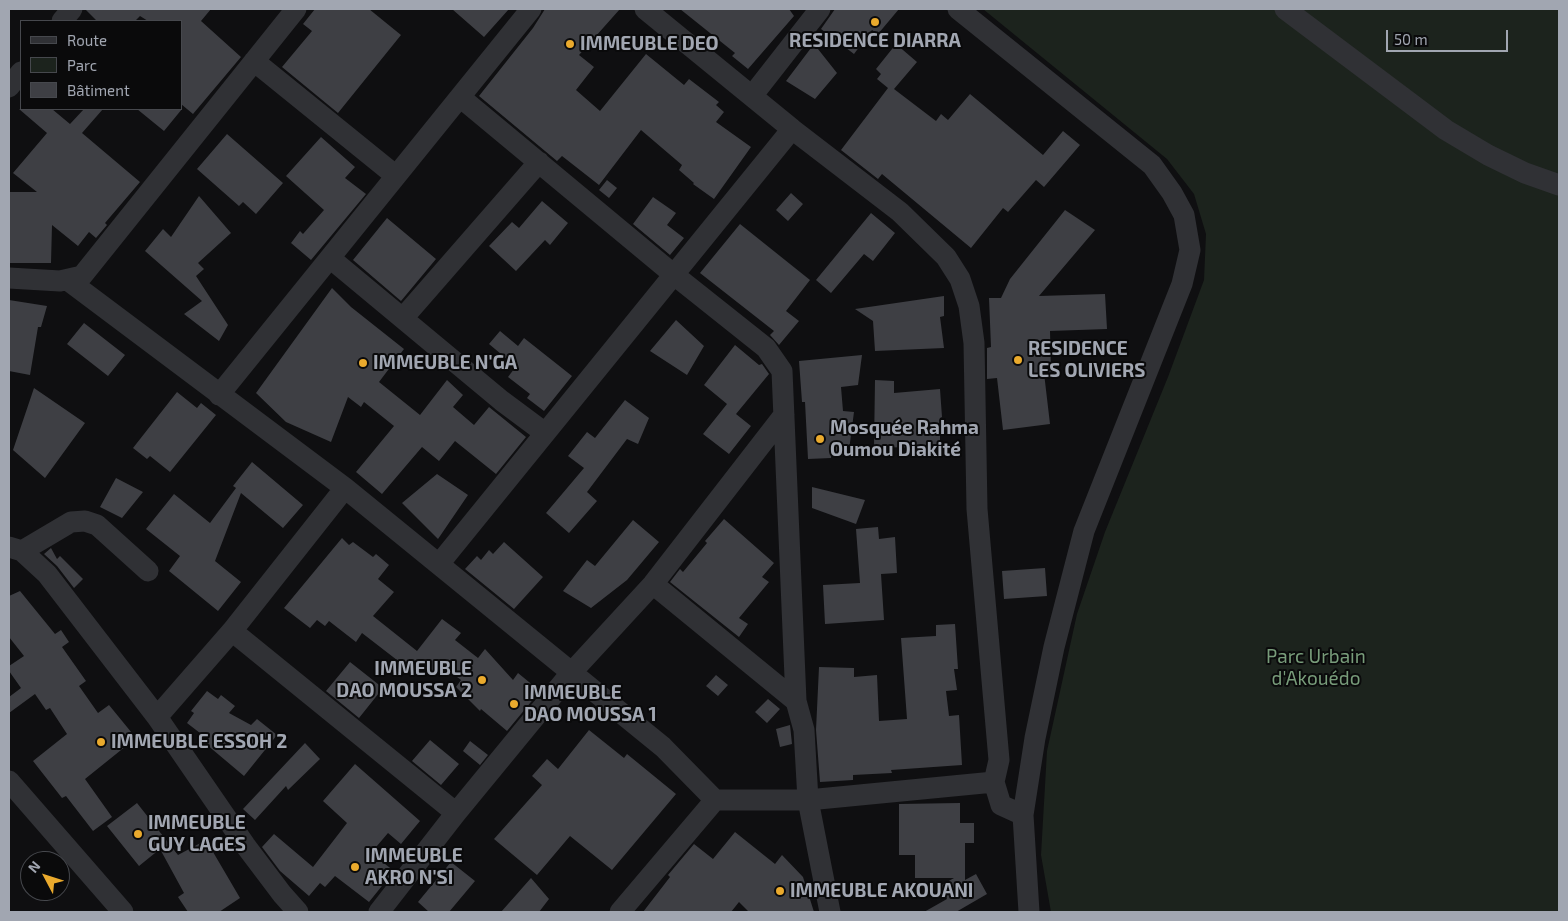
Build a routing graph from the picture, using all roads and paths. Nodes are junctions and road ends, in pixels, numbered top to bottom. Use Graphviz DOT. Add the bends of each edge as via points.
graph roads {
  1 [pos="72,9"];
  2 [pos="296,9"];
  3 [pos="531,9"];
  4 [pos="645,9"];
  5 [pos="820,9"];
  6 [pos="958,9"];
  7 [pos="1285,9"];
  8 [pos="63,20"];
  9 [pos="254,61"];
  10 [pos="20,73"];
  11 [pos="9,87"];
  12 [pos="752,96"];
  13 [pos="460,97"];
  14 [pos="792,129"];
  15 [pos="538,162"];
  16 [pos="396,176"];
  17 [pos="1559,185"];
  18 [pos="330,258"];
  19 [pos="673,274"];
  20 [pos="9,278"];
  21 [pos="69,281"];
  22 [pos="403,318"];
  23 [pos="218,395"];
  24 [pos="784,415"];
  25 [pos="545,433"];
  26 [pos="345,488"];
  27 [pos="16,549"];
  28 [pos="439,564"];
  29 [pos="148,571"];
  30 [pos="652,584"];
  31 [pos="232,631"];
  32 [pos="571,673"];
  33 [pos="796,701"];
  34 [pos="157,717"];
  35 [pos="9,780"];
  36 [pos="994,782"];
  37 [pos="715,800"];
  38 [pos="808,800"];
  39 [pos="456,813"];
  40 [pos="1023,815"];
  41 [pos="123,912"];
  42 [pos="298,912"];
  43 [pos="379,912"];
  44 [pos="620,912"];
  45 [pos="830,912"];
  46 [pos="1029,912"];
  1 -- 8 [label="street"];
  2 -- 9 [label="street"];
  3 -- 13 [label="street"];
  4 -- 12 [label="street"];
  5 -- 12 [label="street"];
  6 -- 40 [label="street" via="1152,165 1184,215 1190,250 1182,284 1084,531 1054,647"];
  7 -- 17 [label="street" via="1446,130 1488,156"];
  9 -- 16 [label="street"];
  9 -- 21 [label="street" via="90,268 82,276"];
  10 -- 11 [label="street"];
  12 -- 14 [label="street"];
  13 -- 15 [label="street"];
  13 -- 16 [label="street"];
  14 -- 19 [label="street"];
  14 -- 36 [label="street" via="900,212 926,236 946,257 960,279 969,306 974,343 977,509 999,760"];
  15 -- 19 [label="street"];
  15 -- 22 [label="street"];
  16 -- 18 [label="street"];
  18 -- 22 [label="street"];
  18 -- 23 [label="street"];
  19 -- 24 [label="street" via="776,359 782,371"];
  19 -- 25 [label="street"];
  20 -- 21 [label="street"];
  21 -- 23 [label="street"];
  22 -- 25 [label="street"];
  23 -- 26 [label="street"];
  24 -- 30 [label="street"];
  24 -- 33 [label="street"];
  25 -- 28 [label="street"];
  26 -- 28 [label="street"];
  26 -- 31 [label="street"];
  27 -- 29 [label="street" via="71,522 85,521 97,526"];
  27 -- 34 [label="street" via="47,574"];
  28 -- 32 [label="street"];
  30 -- 32 [label="street"];
  30 -- 33 [label="street"];
  31 -- 34 [label="street"];
  31 -- 39 [label="street"];
  32 -- 37 [label="street" via="662,747"];
  32 -- 39 [label="street"];
  33 -- 38 [label="street" via="804,730"];
  34 -- 42 [label="street" via="245,845"];
  35 -- 41 [label="street"];
  36 -- 38 [label="street"];
  36 -- 40 [label="street" via="1001,805"];
  37 -- 38 [label="street"];
  37 -- 44 [label="street"];
  38 -- 45 [label="street"];
  39 -- 43 [label="street"];
  40 -- 46 [label="street"];
}
